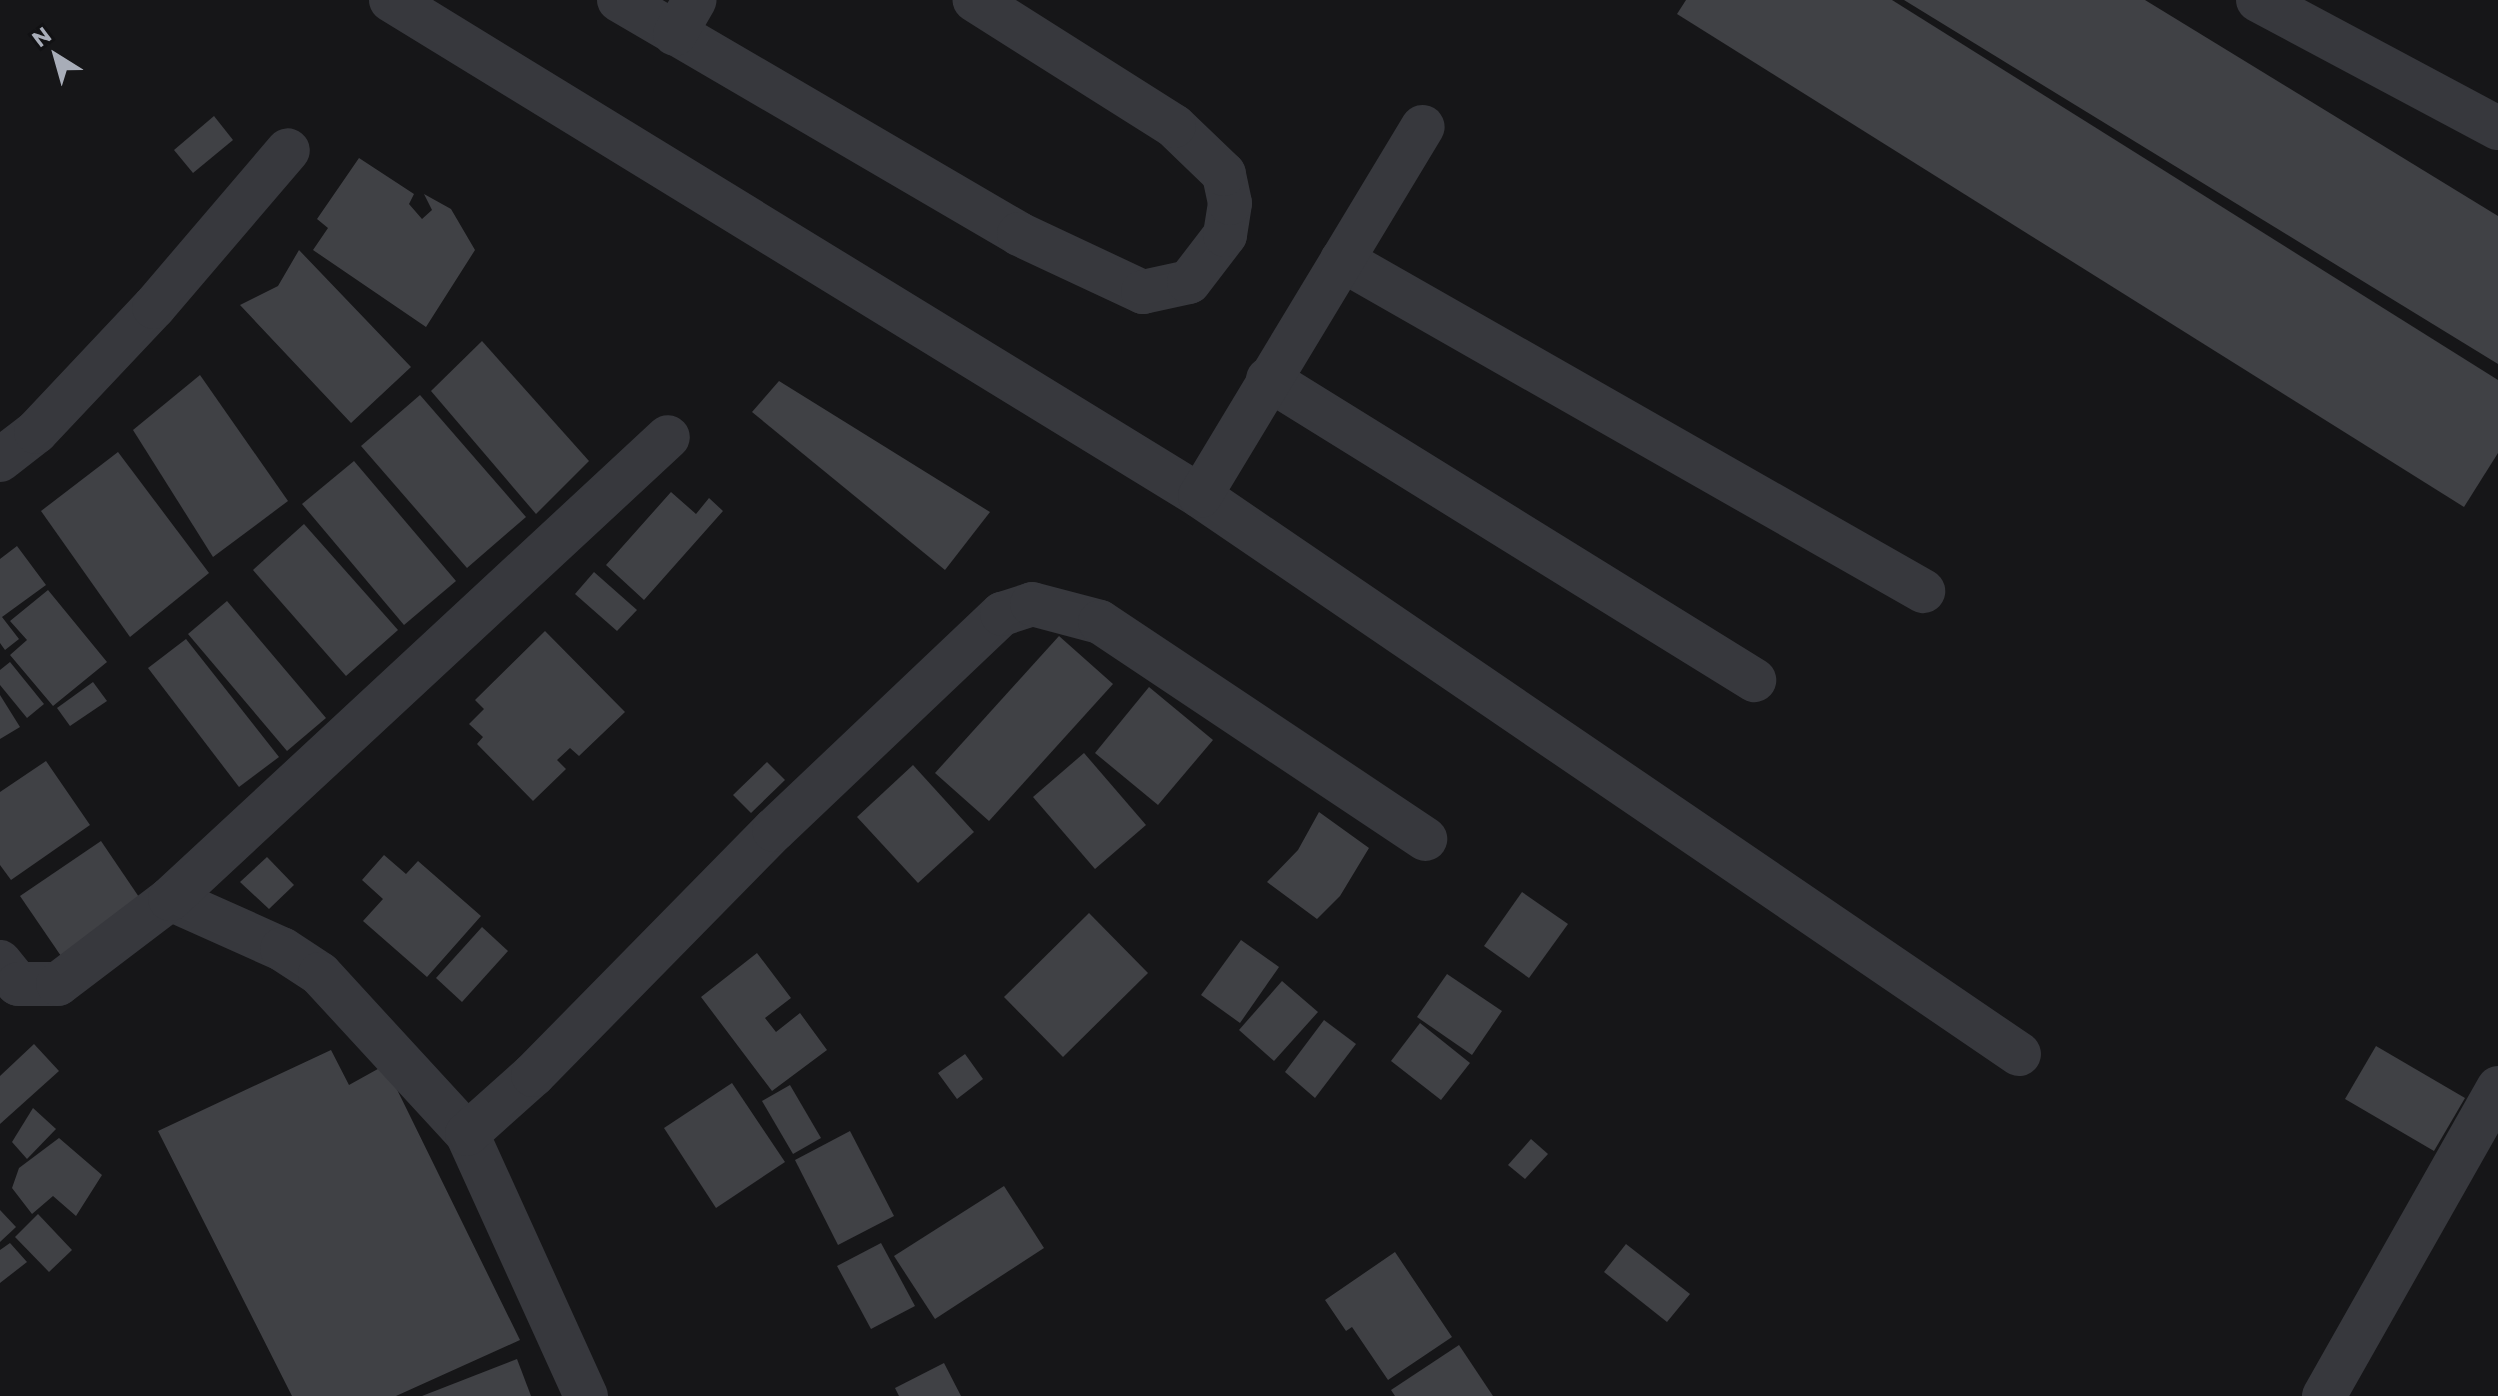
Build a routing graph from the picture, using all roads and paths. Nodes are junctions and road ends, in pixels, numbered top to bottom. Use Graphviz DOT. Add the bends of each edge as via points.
graph roads {
  1 [pos="391,0"];
  2 [pos="619,0"];
  3 [pos="975,0"];
  4 [pos="2258,0"];
  5 [pos="685,17"];
  6 [pos="1423,127"];
  7 [pos="2498,128"];
  8 [pos="288,150"];
  9 [pos="1342,260"];
  10 [pos="1268,379"];
  11 [pos="668,437"];
  12 [pos="0,460"];
  13 [pos="1200,496"];
  14 [pos="1923,591"];
  15 [pos="1754,680"];
  16 [pos="1425,839"];
  17 [pos="170,899"];
  18 [pos="0,962"];
  19 [pos="2019,1054"];
  20 [pos="2498,1088"];
  21 [pos="467,1134"];
  22 [pos="586,1396"];
  23 [pos="2324,1396"];
  1 -- 13 [label="street"];
  2 -- 5 [label="street"];
  3 -- 5 [label="street" via="1127,93 1174,126 1224,174 1230,203 1225,235 1189,282 1143,292 1019,234"];
  4 -- 7 [label="street"];
  6 -- 9 [label="street"];
  8 -- 12 [label="street" via="143,319 36,432"];
  9 -- 10 [label="street"];
  9 -- 14 [label="street"];
  10 -- 13 [label="street"];
  10 -- 15 [label="street"];
  11 -- 17 [label="street"];
  13 -- 19 [label="street"];
  16 -- 21 [label="street" via="1100,622 1032,604 1002,614 774,830 533,1075"];
  17 -- 18 [label="street" via="58,984 18,984"];
  17 -- 21 [label="street" via="282,949 320,974"];
  20 -- 23 [label="street"];
  21 -- 22 [label="street"];
}
